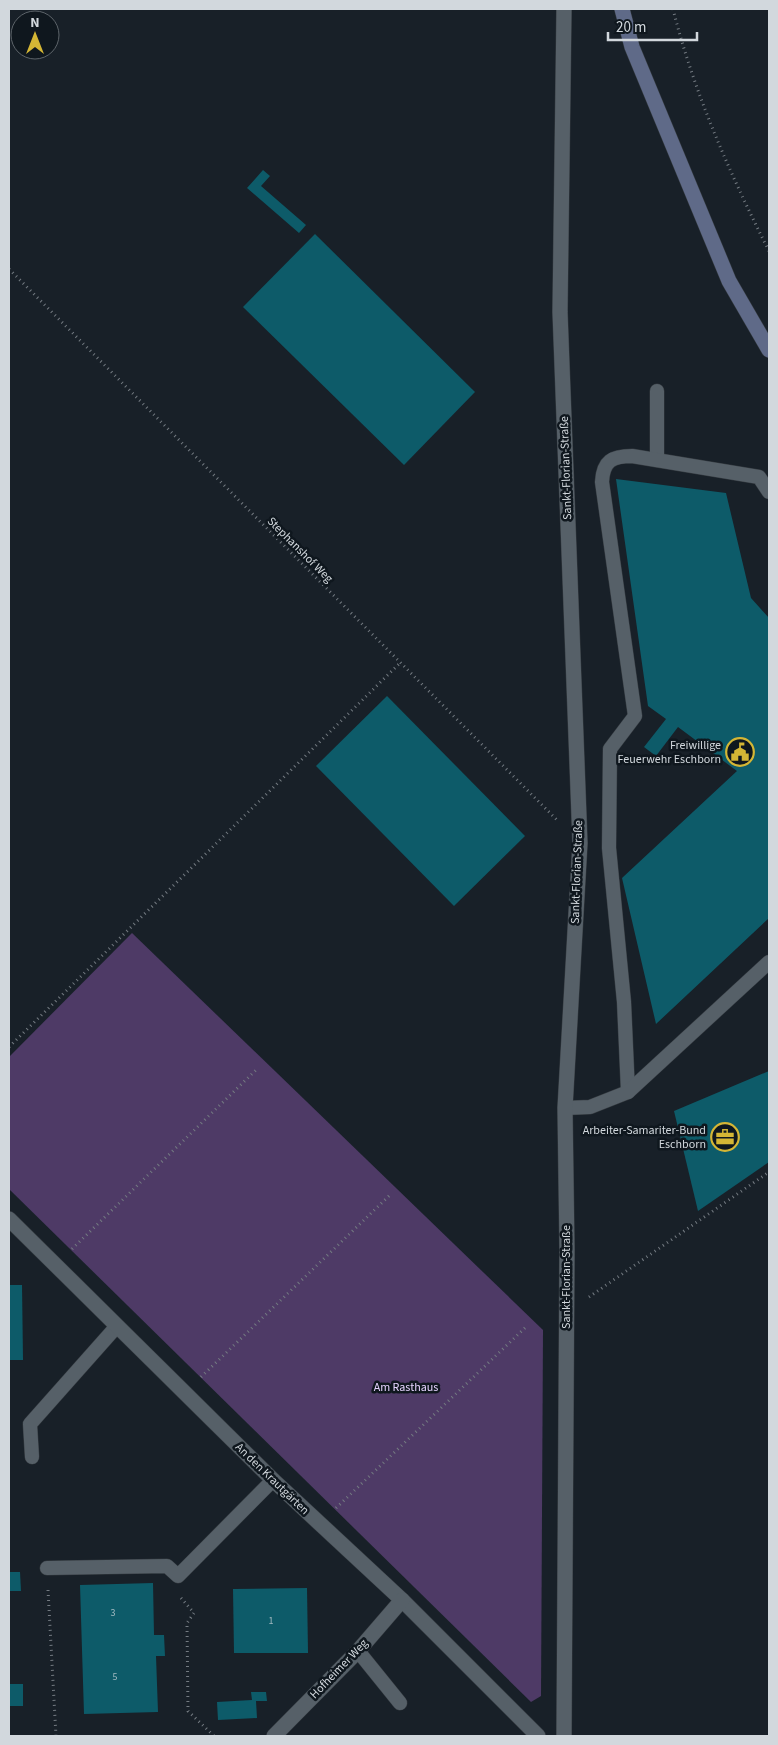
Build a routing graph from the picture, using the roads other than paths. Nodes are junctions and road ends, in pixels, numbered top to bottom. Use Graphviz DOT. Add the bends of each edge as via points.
graph roads {
  1 [pos="564,9"];
  2 [pos="622,9"];
  3 [pos="769,350"];
  4 [pos="657,391"];
  5 [pos="657,460"];
  6 [pos="769,492"];
  7 [pos="769,962"];
  8 [pos="628,1092"];
  9 [pos="565,1108"];
  10 [pos="9,1218"];
  11 [pos="117,1326"];
  12 [pos="32,1457"];
  13 [pos="273,1480"];
  14 [pos="47,1568"];
  15 [pos="402,1600"];
  16 [pos="358,1651"];
  17 [pos="400,1703"];
  18 [pos="274,1736"];
  19 [pos="538,1736"];
  20 [pos="564,1736"];
  1 -- 9 [label="street, Sankt-Florian-Straße" via="560,312 580,843"];
  2 -- 3 [label="main road" via="632,47 729,281"];
  4 -- 5 [label="lane"];
  5 -- 6 [label="lane" via="759,477"];
  5 -- 8 [label="lane" via="618,456 609,461 602,471 635,716 610,749 609,848 624,1002"];
  7 -- 8 [label="lane"];
  8 -- 9 [label="lane" via="590,1107"];
  9 -- 20 [label="street, Sankt-Florian-Straße"];
  10 -- 11 [label="street, An den Krautgärten"];
  11 -- 12 [label="lane" via="30,1424"];
  11 -- 13 [label="street, An den Krautgärten"];
  13 -- 14 [label="lane" via="178,1576 168,1566"];
  13 -- 15 [label="street, An den Krautgärten"];
  15 -- 16 [label="street, Hofheimer Weg"];
  15 -- 19 [label="street, An den Krautgärten"];
  16 -- 17 [label="lane"];
  16 -- 18 [label="street, Hofheimer Weg"];
}
